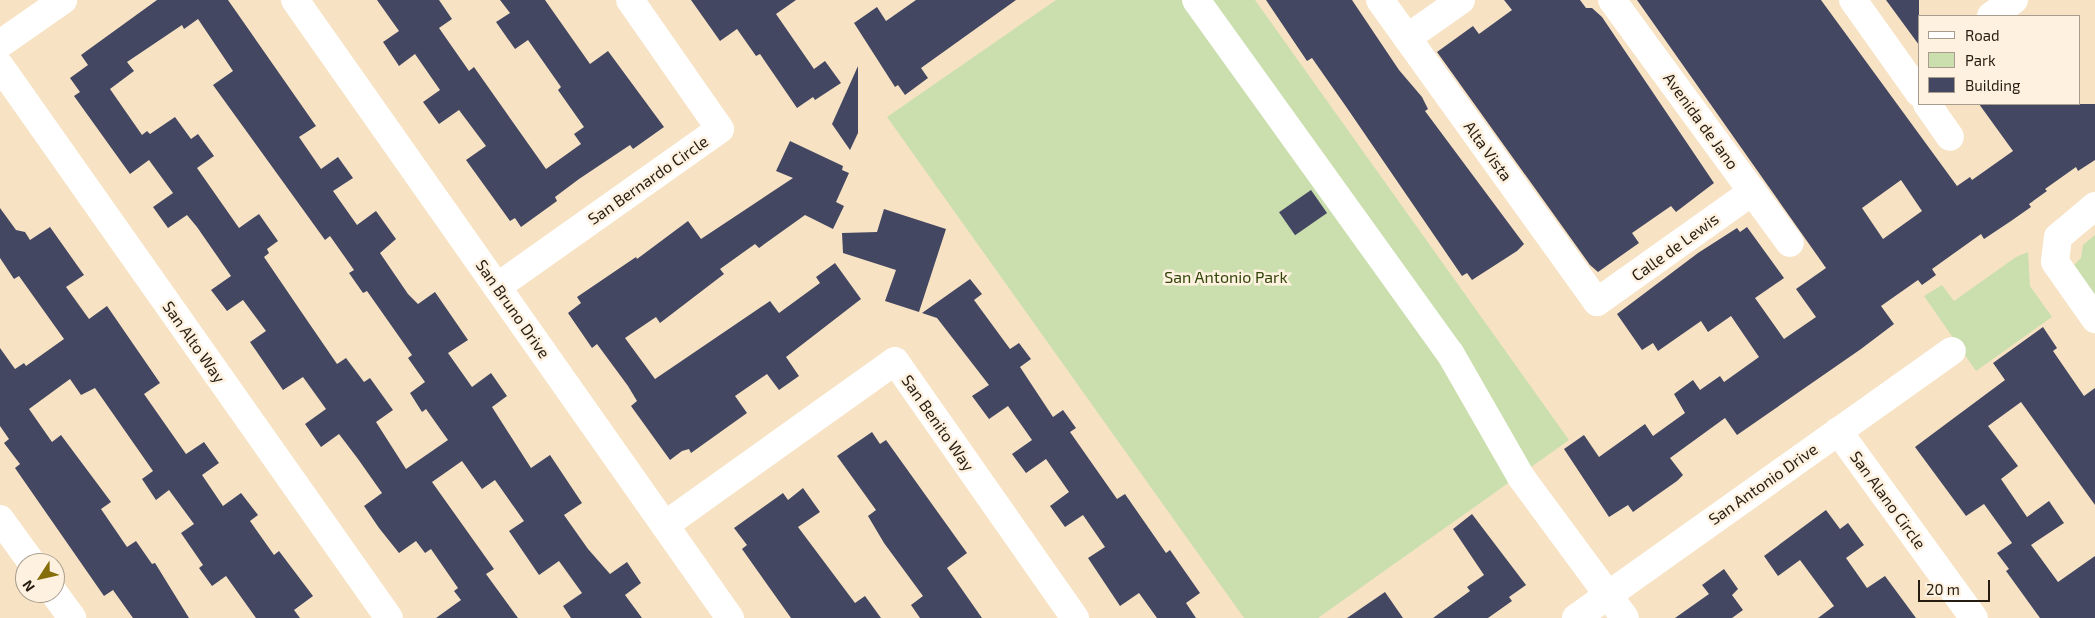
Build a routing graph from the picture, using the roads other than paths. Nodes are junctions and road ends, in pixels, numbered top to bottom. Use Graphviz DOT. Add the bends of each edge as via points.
graph roads {
  1 [pos="63,0"];
  2 [pos="295,0"];
  3 [pos="630,0"];
  4 [pos="1196,0"];
  5 [pos="1380,0"];
  6 [pos="1461,0"];
  7 [pos="1612,0"];
  8 [pos="1853,0"];
  9 [pos="2014,0"];
  10 [pos="1992,15"];
  11 [pos="1407,38"];
  12 [pos="0,44"];
  13 [pos="0,66"];
  14 [pos="1915,79"];
  15 [pos="1928,105"];
  16 [pos="1950,137"];
  17 [pos="1753,191"];
  18 [pos="2095,206"];
  19 [pos="1790,242"];
  20 [pos="497,287"];
  21 [pos="1597,302"];
  22 [pos="2095,319"];
  23 [pos="1952,351"];
  24 [pos="1838,431"];
  25 [pos="0,519"];
  26 [pos="665,525"];
  27 [pos="25,553"];
  28 [pos="1607,594"];
  29 [pos="61,603"];
  30 [pos="72,618"];
  31 [pos="389,618"];
  32 [pos="730,618"];
  33 [pos="1075,618"];
  34 [pos="1576,618"];
  35 [pos="1625,618"];
  36 [pos="1974,618"];
  1 -- 12 [label="street"];
  2 -- 20 [label="street, San Bruno Drive"];
  3 -- 20 [label="street, San Bernardo Circle" via="720,129"];
  4 -- 28 [label="street" via="1450,353 1521,477"];
  5 -- 11 [label="street, Alta Vista"];
  6 -- 11 [label="street"];
  7 -- 17 [label="street, Avenida de Jano"];
  8 -- 14 [label="street"];
  9 -- 10 [label="street"];
  11 -- 21 [label="street, Alta Vista"];
  13 -- 31 [label="street, San Alto Way"];
  15 -- 16 [label="street"];
  17 -- 19 [label="street, Avenida de Jano"];
  17 -- 21 [label="street, Calle de Lewis"];
  18 -- 22 [label="street" via="2058,237 2055,262"];
  20 -- 26 [label="street, San Bruno Drive"];
  23 -- 24 [label="street, San Antonio Drive"];
  24 -- 28 [label="street, San Antonio Drive"];
  24 -- 36 [label="street, San Alano Circle"];
  25 -- 27 [label="street"];
  26 -- 32 [label="street, San Bruno Drive"];
  26 -- 33 [label="street, San Benito Way" via="895,361"];
  28 -- 34 [label="street, San Antonio Drive"];
  28 -- 35 [label="street"];
  29 -- 30 [label="street"];
}
